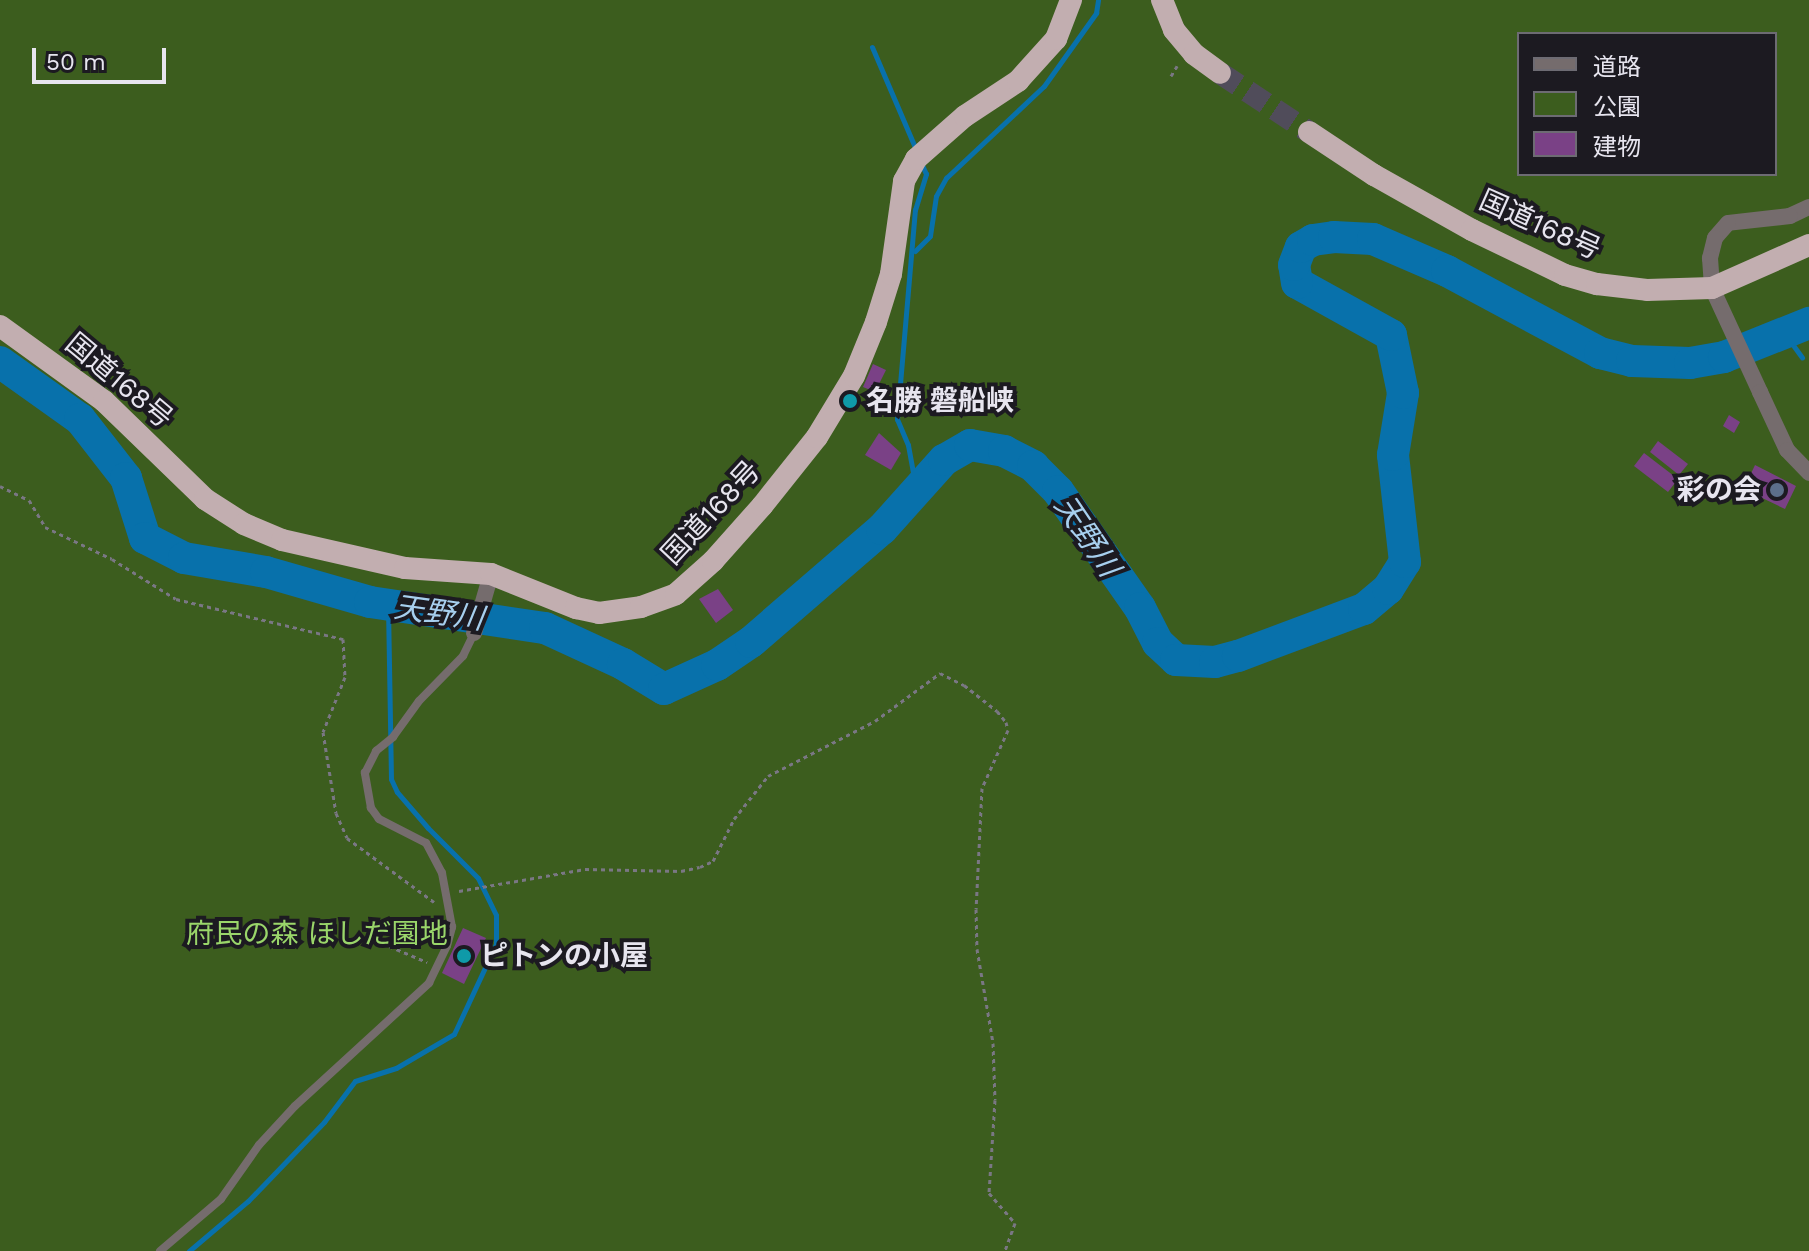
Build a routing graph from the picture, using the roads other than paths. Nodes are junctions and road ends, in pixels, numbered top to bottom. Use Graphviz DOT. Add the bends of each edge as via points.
graph roads {
  1 [pos="1071,0"];
  2 [pos="1162,0"];
  3 [pos="1220,73"];
  4 [pos="1309,132"];
  5 [pos="1809,207"];
  6 [pos="1809,245"];
  7 [pos="1712,288"];
  8 [pos="0,326"];
  9 [pos="1809,473"];
  10 [pos="489,581"];
  11 [pos="474,633"];
  12 [pos="160,1251"];
  1 -- 10 [label="highway, 国道168号" via="1056,39 1018,81 965,116 916,159 904,181 891,274 854,376 817,437 713,561 676,594 641,607 599,613"];
  2 -- 3 [label="highway" via="1174,30"];
  4 -- 7 [label="highway, 国道168号" via="1472,230 1565,275 1628,289"];
  5 -- 7 [label="street" via="1790,216 1728,223 1715,238 1710,258"];
  6 -- 7 [label="highway, 国道168号"];
  7 -- 9 [label="street" via="1787,450"];
  8 -- 10 [label="highway, 国道168号" via="104,401 205,499 244,524 282,540"];
  10 -- 11 [label="street"];
  11 -- 12 [label="lane" via="463,656 376,751 365,773 371,808 379,819 426,843 442,873 450,914 447,946 429,983 276,1126 221,1199"];
}
